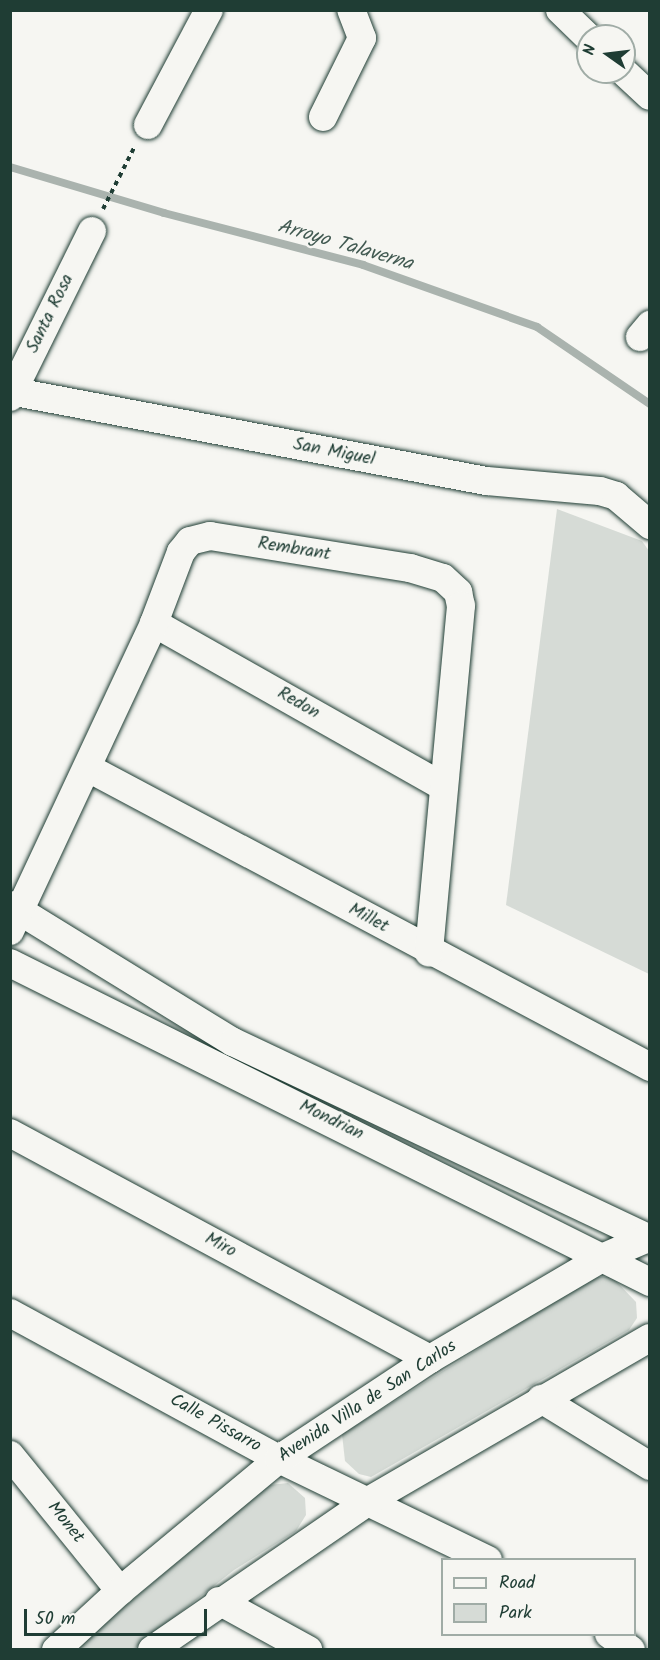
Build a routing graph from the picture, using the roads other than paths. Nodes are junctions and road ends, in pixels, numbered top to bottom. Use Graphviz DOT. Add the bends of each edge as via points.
graph roads {
  1 [pos="209,10"];
  2 [pos="351,10"];
  3 [pos="560,10"];
  4 [pos="576,25"];
  5 [pos="636,83"];
  6 [pos="650,96"];
  7 [pos="323,117"];
  8 [pos="148,125"];
  9 [pos="95,224"];
  10 [pos="11,393"];
  11 [pos="650,525"];
  12 [pos="154,623"];
  13 [pos="88,768"];
  14 [pos="442,786"];
  15 [pos="13,916"];
  16 [pos="429,953"];
  17 [pos="10,963"];
  18 [pos="650,1067"];
  19 [pos="10,1133"];
  20 [pos="649,1238"];
  21 [pos="604,1257"];
  22 [pos="650,1282"];
  23 [pos="10,1313"];
  24 [pos="650,1338"];
  25 [pos="430,1359"];
  26 [pos="541,1399"];
  27 [pos="10,1455"];
  28 [pos="279,1459"];
  29 [pos="650,1466"];
  30 [pos="370,1500"];
  31 [pos="484,1558"];
  32 [pos="120,1591"];
  33 [pos="219,1601"];
  34 [pos="610,1636"];
  35 [pos="166,1646"];
  36 [pos="56,1650"];
  37 [pos="309,1650"];
  38 [pos="631,1650"];
  1 -- 8 [label="street"];
  2 -- 7 [label="street" via="362,38"];
  3 -- 4 [label="street"];
  5 -- 6 [label="street"];
  9 -- 10 [label="street, Santa Rosa"];
  10 -- 11 [label="street, San Miguel" via="487,481 600,491 616,496"];
  12 -- 13 [label="street, Rembrant"];
  12 -- 14 [label="street, Redon"];
  12 -- 14 [label="street, Rembrant" via="181,552 190,541 210,536 410,568 442,578 458,592 461,606"];
  13 -- 15 [label="street, Rembrant"];
  13 -- 16 [label="street, Millet"];
  14 -- 16 [label="street, Rembrant"];
  15 -- 20 [label="street, Mondrian" via="233,1042"];
  16 -- 18 [label="street, Millet"];
  17 -- 21 [label="street, Mondrian"];
  19 -- 25 [label="street, Miro"];
  20 -- 21 [label="street, Avenida Villa de San Carlos"];
  21 -- 22 [label="street, Mondrian"];
  21 -- 25 [label="street, Avenida Villa de San Carlos"];
  23 -- 28 [label="street, Calle Pissarro"];
  24 -- 26 [label="street"];
  25 -- 28 [label="street, Avenida Villa de San Carlos"];
  26 -- 29 [label="street"];
  26 -- 30 [label="street"];
  27 -- 32 [label="street, Monet"];
  28 -- 30 [label="street, Calle Pissarro"];
  28 -- 32 [label="street, Avenida Villa de San Carlos"];
  30 -- 31 [label="street, Calle Pissarro"];
  30 -- 33 [label="street"];
  32 -- 36 [label="street, Avenida Villa de San Carlos"];
  33 -- 35 [label="street"];
  33 -- 37 [label="street"];
  34 -- 38 [label="street"];
}
